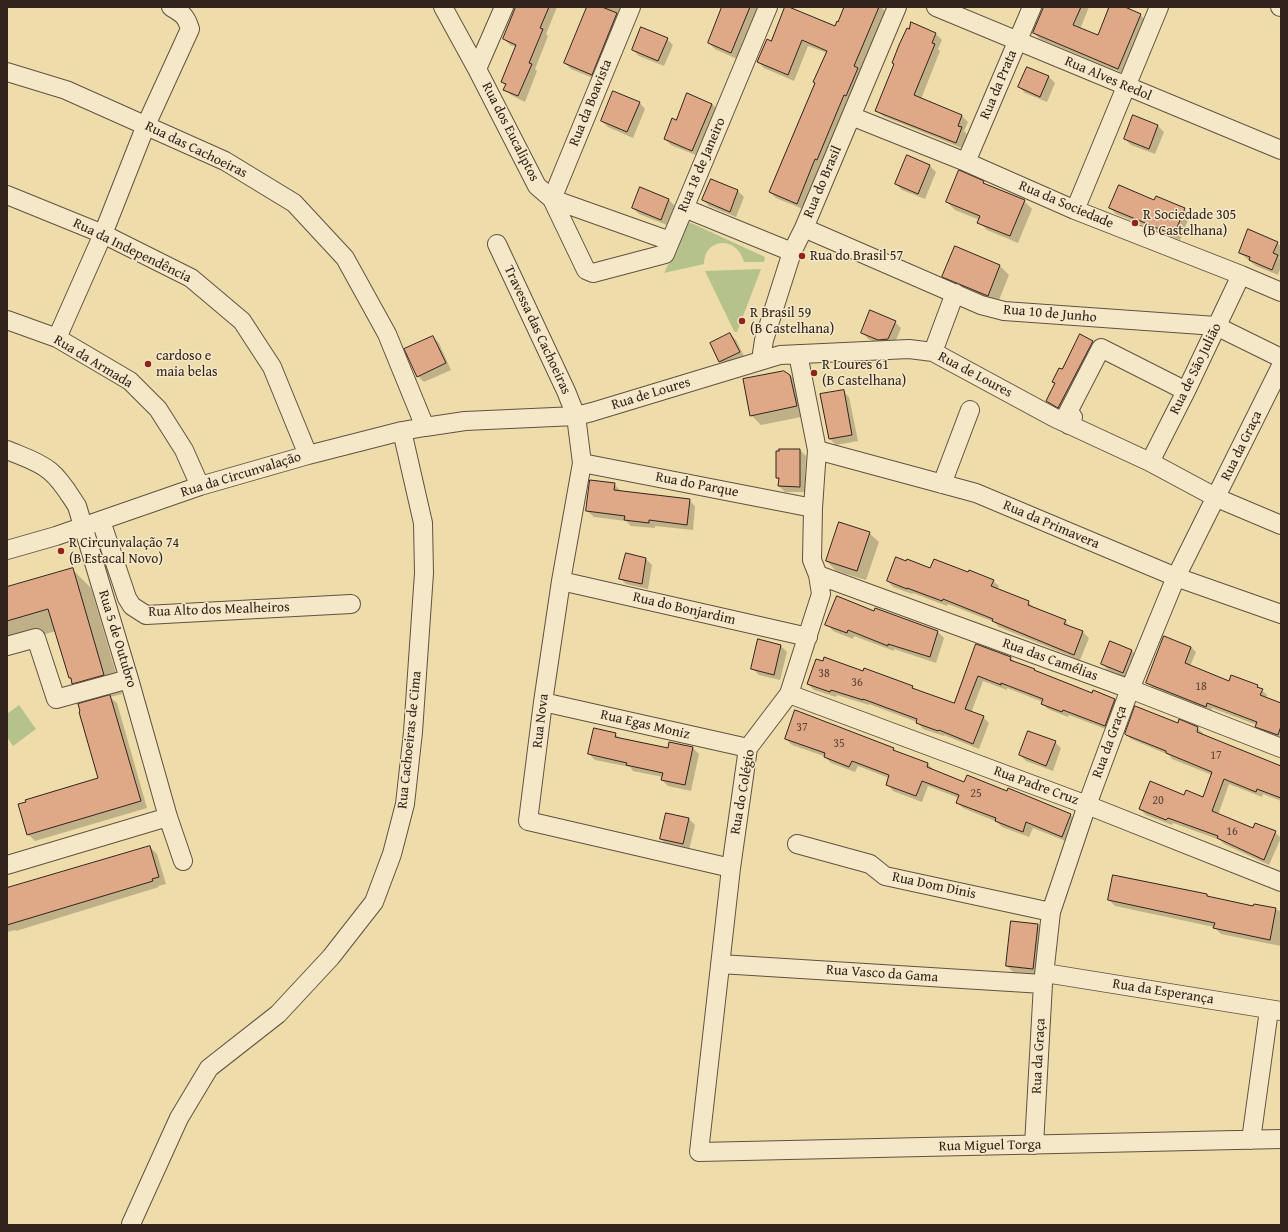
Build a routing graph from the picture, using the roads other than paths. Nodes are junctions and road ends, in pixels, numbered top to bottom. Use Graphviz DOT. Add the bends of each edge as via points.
graph roads {
  1 [pos="171,7"];
  2 [pos="443,7"];
  3 [pos="504,7"];
  4 [pos="631,7"];
  5 [pos="768,7"];
  6 [pos="897,7"];
  7 [pos="936,7"];
  8 [pos="1032,7"];
  9 [pos="1159,7"];
  10 [pos="1018,40"];
  11 [pos="477,69"];
  12 [pos="7,72"];
  13 [pos="1127,88"];
  14 [pos="851,116"];
  15 [pos="146,125"];
  16 [pos="1281,150"];
  17 [pos="966,162"];
  18 [pos="7,195"];
  19 [pos="552,199"];
  20 [pos="684,208"];
  21 [pos="1075,210"];
  22 [pos="804,228"];
  23 [pos="103,234"];
  24 [pos="670,242"];
  25 [pos="497,244"];
  26 [pos="792,252"];
  27 [pos="593,273"];
  28 [pos="1242,275"];
  29 [pos="1281,292"];
  30 [pos="955,293"];
  31 [pos="7,320"];
  32 [pos="1216,326"];
  33 [pos="57,338"];
  34 [pos="933,352"];
  35 [pos="798,354"];
  36 [pos="1281,358"];
  37 [pos="761,360"];
  38 [pos="1281,366"];
  39 [pos="1186,391"];
  40 [pos="970,410"];
  41 [pos="576,416"];
  42 [pos="481,421"];
  43 [pos="1069,425"];
  44 [pos="425,427"];
  45 [pos="402,431"];
  46 [pos="7,450"];
  47 [pos="817,450"];
  48 [pos="308,455"];
  49 [pos="1150,462"];
  50 [pos="582,463"];
  51 [pos="942,484"];
  52 [pos="200,486"];
  53 [pos="1217,498"];
  54 [pos="812,508"];
  55 [pos="102,521"];
  56 [pos="1281,525"];
  57 [pos="84,527"];
  58 [pos="7,550"];
  59 [pos="818,575"];
  60 [pos="1176,577"];
  61 [pos="561,581"];
  62 [pos="351,604"];
  63 [pos="1281,614"];
  64 [pos="808,637"];
  65 [pos="7,646"];
  66 [pos="129,679"];
  67 [pos="1130,689"];
  68 [pos="789,694"];
  69 [pos="543,702"];
  70 [pos="748,748"];
  71 [pos="1281,748"];
  72 [pos="1087,805"];
  73 [pos="168,817"];
  74 [pos="797,844"];
  75 [pos="184,861"];
  76 [pos="7,865"];
  77 [pos="731,868"];
  78 [pos="1281,882"];
  79 [pos="1052,912"];
  80 [pos="720,964"];
  81 [pos="1044,979"];
  82 [pos="1275,1010"];
  83 [pos="1281,1139"];
  84 [pos="1251,1140"];
  85 [pos="1034,1145"];
  86 [pos="700,1152"];
  87 [pos="131,1224"];
  1 -- 15 [label="street" via="182,14 190,29"];
  2 -- 11 [label="street, Rua dos Eucaliptos"];
  3 -- 11 [label="street"];
  4 -- 19 [label="street, Rua da Boavista"];
  5 -- 20 [label="street, Rua 18 de Janeiro"];
  6 -- 14 [label="street, Rua do Brasil"];
  7 -- 10 [label="street, Rua Alves Redol"];
  8 -- 10 [label="street, Rua da Prata"];
  9 -- 13 [label="street"];
  10 -- 13 [label="street, Rua Alves Redol"];
  10 -- 17 [label="street, Rua da Prata"];
  11 -- 19 [label="street, Rua dos Eucaliptos" via="537,186"];
  12 -- 15 [label="street, Rua das Cachoeiras" via="66,90"];
  13 -- 16 [label="street, Rua Alves Redol"];
  13 -- 21 [label="street"];
  14 -- 17 [label="street, Rua da Sociedade"];
  14 -- 22 [label="street, Rua do Brasil"];
  15 -- 23 [label="street"];
  15 -- 44 [label="street, Rua das Cachoeiras" via="225,161 294,203 345,258 387,334"];
  17 -- 21 [label="street, Rua da Sociedade"];
  18 -- 23 [label="street, Rua da Independência"];
  19 -- 24 [label="street"];
  19 -- 27 [label="street, Rua dos Eucaliptos" via="586,270"];
  20 -- 24 [label="street, Rua 18 de Janeiro"];
  20 -- 26 [label="street"];
  21 -- 28 [label="street, Rua da Sociedade"];
  22 -- 26 [label="street, Rua do Brasil"];
  22 -- 30 [label="street, Rua 10 de Junho"];
  23 -- 33 [label="street"];
  23 -- 48 [label="street, Rua da Independência" via="190,278 242,321 272,367"];
  24 -- 27 [label="street, Rua 18 de Janeiro" via="665,254"];
  25 -- 41 [label="street, Travessa das Cachoeiras"];
  26 -- 37 [label="street, Rua do Brasil" via="764,340"];
  28 -- 29 [label="street, Rua da Sociedade"];
  28 -- 32 [label="street, Rua de São Julião"];
  30 -- 32 [label="street, Rua 10 de Junho" via="981,305 1004,311"];
  30 -- 34 [label="street"];
  31 -- 33 [label="street, Rua da Armada"];
  32 -- 36 [label="street, Rua 10 de Junho"];
  32 -- 39 [label="street, Rua de São Julião"];
  33 -- 52 [label="street, Rua da Armada" via="130,381 158,409 184,450"];
  34 -- 35 [label="street, Rua de Loures" via="909,349"];
  34 -- 43 [label="street, Rua de Loures"];
  35 -- 37 [label="street, Rua de Loures"];
  35 -- 47 [label="street, Rua do Colégio"];
  37 -- 41 [label="street, Rua de Loures"];
  38 -- 53 [label="street, Rua da Graça"];
  39 -- 43 [label="street" via="1101,348 1067,414 1073,417"];
  39 -- 49 [label="street, Rua de São Julião"];
  40 -- 51 [label="street"];
  41 -- 42 [label="street, Rua de Loures"];
  41 -- 50 [label="street, Rua Nova"];
  42 -- 44 [label="street, Rua da Circunvalação"];
  43 -- 49 [label="street, Rua de Loures"];
  44 -- 45 [label="street, Rua da Circunvalação"];
  45 -- 48 [label="street, Rua da Circunvalação"];
  45 -- 87 [label="street, Rua Cachoeiras de Cima" via="423,523 424,573 413,732 405,804 392,854 374,902 331,957 278,1014 209,1068 179,1118"];
  46 -- 57 [label="street, Rua 5 de Outubro" via="50,471 77,506"];
  47 -- 51 [label="street, Rua da Primavera"];
  47 -- 54 [label="street, Rua do Colégio"];
  48 -- 52 [label="street, Rua da Circunvalação"];
  49 -- 53 [label="street, Rua de Loures"];
  50 -- 54 [label="street, Rua do Parque"];
  50 -- 61 [label="street, Rua Nova"];
  51 -- 60 [label="street, Rua da Primavera" via="976,493"];
  52 -- 55 [label="street, Rua da Circunvalação"];
  53 -- 56 [label="street, Rua de Loures"];
  53 -- 60 [label="street, Rua da Graça"];
  54 -- 59 [label="street, Rua do Colégio" via="812,560"];
  55 -- 57 [label="street, Rua da Circunvalação"];
  55 -- 62 [label="street, Rua Alto dos Mealheiros" via="127,598 132,606 146,615"];
  57 -- 58 [label="street, Rua da Circunvalação"];
  57 -- 66 [label="street, Rua 5 de Outubro"];
  59 -- 64 [label="street, Rua do Colégio" via="821,594"];
  59 -- 67 [label="street, Rua das Camélias"];
  60 -- 63 [label="street, Rua da Primavera"];
  60 -- 67 [label="street, Rua da Graça"];
  61 -- 64 [label="street, Rua do Bonjardim"];
  61 -- 69 [label="street, Rua Nova"];
  64 -- 68 [label="street, Rua do Colégio"];
  65 -- 66 [label="street" via="36,638 56,699"];
  66 -- 73 [label="street, Rua 5 de Outubro"];
  67 -- 71 [label="street, Rua das Camélias"];
  67 -- 72 [label="street, Rua da Graça"];
  68 -- 70 [label="street, Rua do Colégio"];
  68 -- 72 [label="street, Rua Padre Cruz"];
  69 -- 70 [label="street, Rua Egas Moniz"];
  69 -- 77 [label="street, Rua Nova" via="528,821"];
  70 -- 77 [label="street, Rua do Colégio"];
  72 -- 78 [label="street, Rua Padre Cruz"];
  72 -- 79 [label="street, Rua da Graça"];
  73 -- 75 [label="street, Rua 5 de Outubro"];
  73 -- 76 [label="street"];
  74 -- 79 [label="street, Rua Dom Dinis" via="870,864 885,876"];
  77 -- 80 [label="street, Rua do Colégio"];
  79 -- 81 [label="street, Rua da Graça"];
  80 -- 81 [label="street, Rua Vasco da Gama"];
  80 -- 86 [label="street, Rua do Colégio"];
  81 -- 82 [label="street, Rua da Esperança"];
  81 -- 85 [label="street, Rua da Graça"];
  82 -- 84 [label="street"];
  83 -- 84 [label="street, Rua Miguel Torga"];
  84 -- 85 [label="street, Rua Miguel Torga"];
  85 -- 86 [label="street, Rua Miguel Torga"];
}
